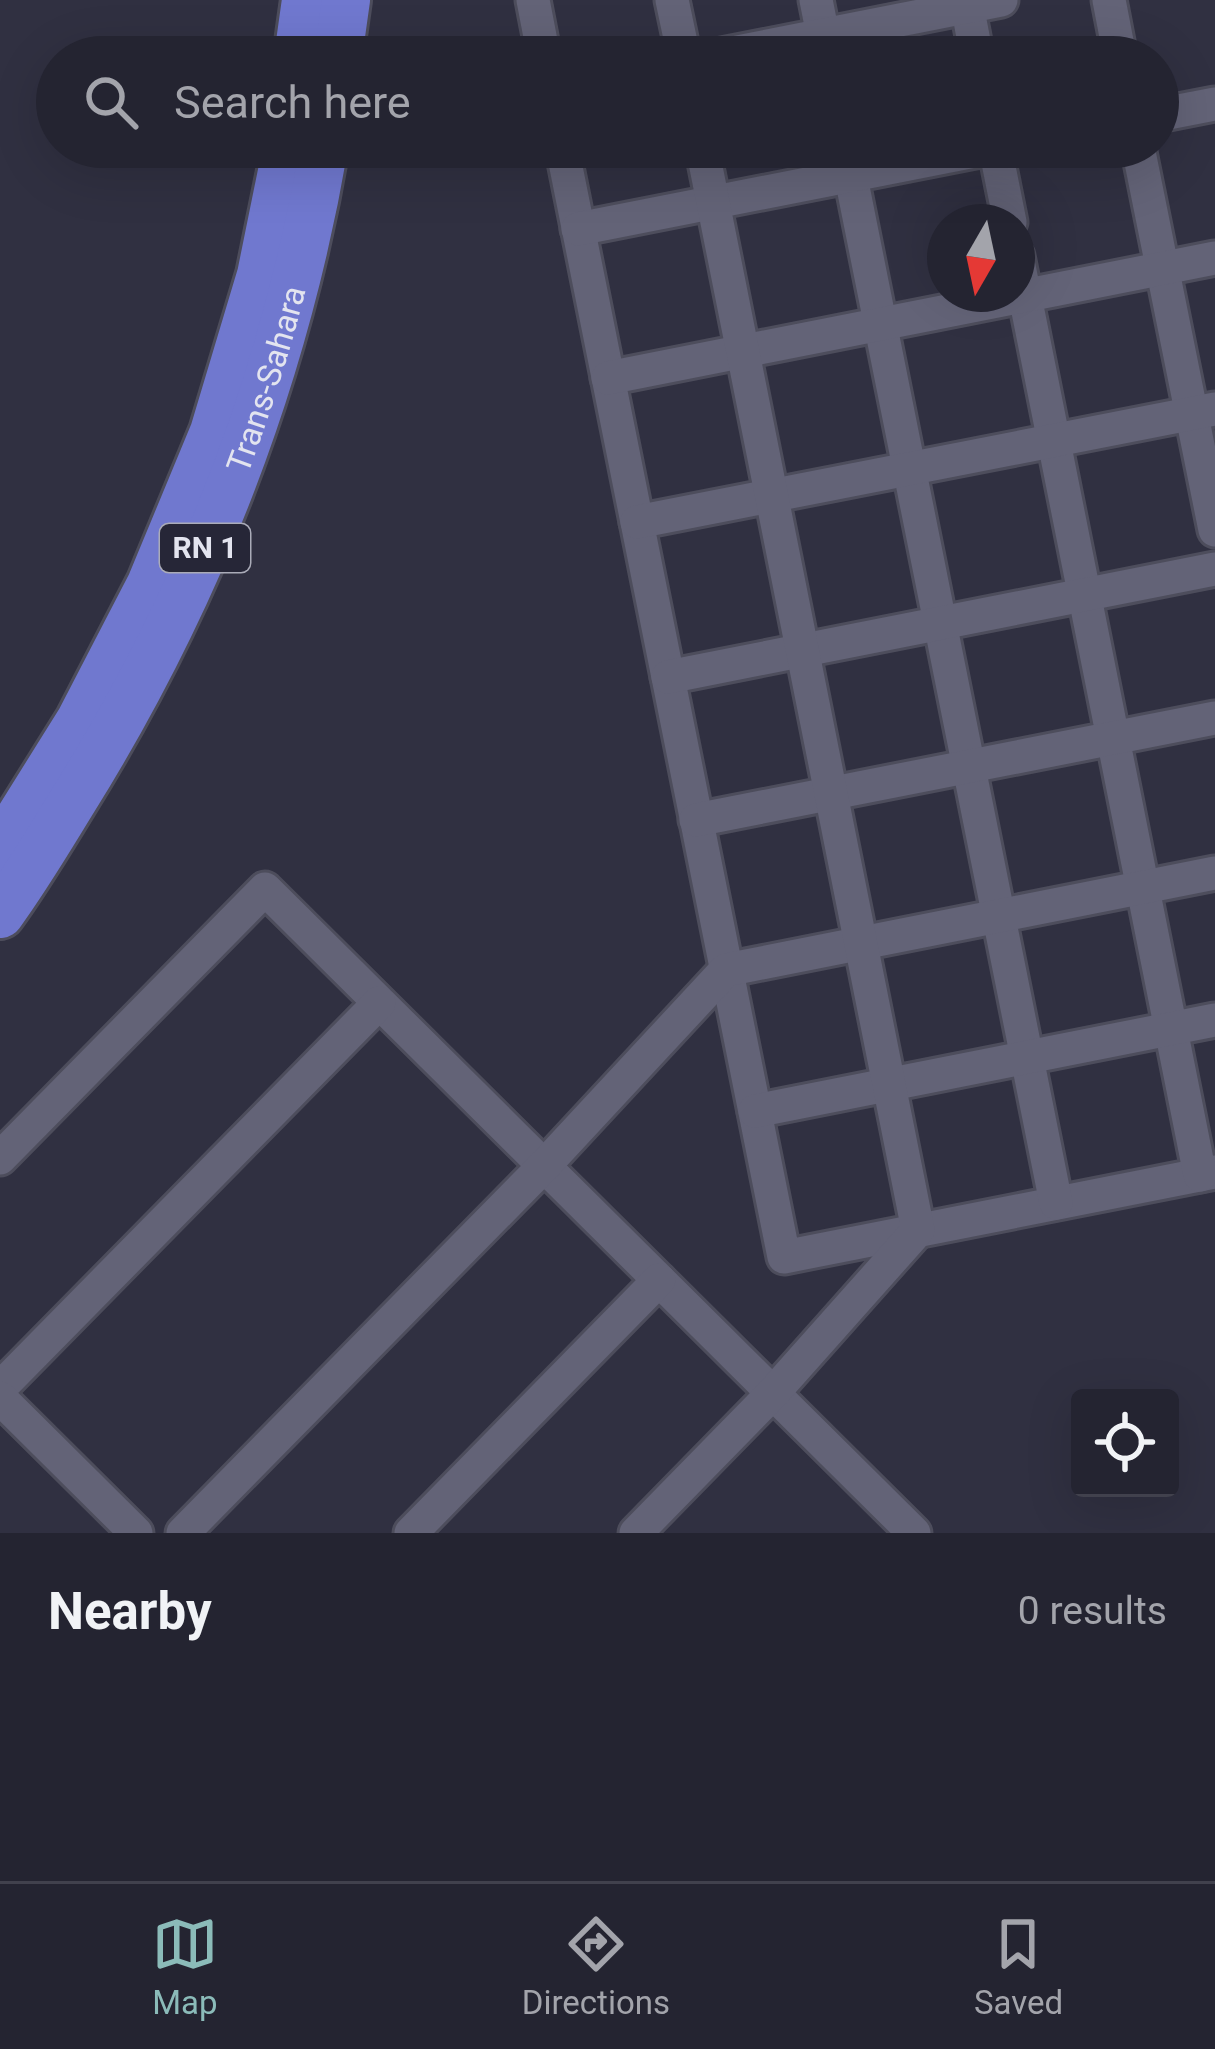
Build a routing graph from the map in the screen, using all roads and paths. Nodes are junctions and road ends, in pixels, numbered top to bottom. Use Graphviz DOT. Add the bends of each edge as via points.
graph roads {
  1 [pos="306,0"];
  2 [pos="346,0"];
  3 [pos="533,0"];
  4 [pos="672,0"];
  5 [pos="816,0"];
  6 [pos="1000,0"];
  7 [pos="1109,0"];
  8 [pos="966,3"];
  9 [pos="301,36"];
  10 [pos="341,36"];
  11 [pos="540,36"];
  12 [pos="680,36"];
  13 [pos="823,36"];
  14 [pos="858,36"];
  15 [pos="973,36"];
  16 [pos="1116,36"];
  17 [pos="1215,104"];
  18 [pos="1179,111"];
  19 [pos="282,168"];
  20 [pos="320,168"];
  21 [pos="566,168"];
  22 [pos="706,168"];
  23 [pos="826,168"];
  24 [pos="849,168"];
  25 [pos="999,168"];
  26 [pos="1142,168"];
  27 [pos="713,203"];
  28 [pos="1006,204"];
  29 [pos="578,229"];
  30 [pos="1215,258"];
  31 [pos="1163,268"];
  32 [pos="1035,294"];
  33 [pos="942,312"];
  34 [pos="1028,312"];
  35 [pos="880,324"];
  36 [pos="742,351"];
  37 [pos="608,378"];
  38 [pos="1203,411"];
  39 [pos="1054,441"];
  40 [pos="909,469"];
  41 [pos="772,496"];
  42 [pos="637,523"];
  43 [pos="1215,530"];
  44 [pos="1215,569"];
  45 [pos="1085,595"];
  46 [pos="940,624"];
  47 [pos="802,651"];
  48 [pos="668,677"];
  49 [pos="1215,718"];
  50 [pos="1113,737"];
  51 [pos="969,766"];
  52 [pos="831,794"];
  53 [pos="696,820"];
  54 [pos="0,849"];
  55 [pos="1215,873"];
  56 [pos="1143,887"];
  57 [pos="0,914"];
  58 [pos="999,916"];
  59 [pos="861,943"];
  60 [pos="726,970"];
  61 [pos="380,1003"];
  62 [pos="1215,1020"];
  63 [pos="1171,1028"];
  64 [pos="1027,1057"];
  65 [pos="889,1084"];
  66 [pos="755,1111"];
  67 [pos="0,1159"];
  68 [pos="544,1166"];
  69 [pos="1208,1173"];
  70 [pos="1056,1203"];
  71 [pos="918,1230"];
  72 [pos="659,1280"];
  73 [pos="0,1388"];
  74 [pos="773,1394"];
  75 [pos="0,1398"];
  76 [pos="136,1533"];
  77 [pos="183,1533"];
  78 [pos="411,1533"];
  79 [pos="636,1533"];
  80 [pos="914,1533"];
  1 -- 9 [label="highway"];
  2 -- 10 [label="highway"];
  3 -- 11 [label="street"];
  4 -- 12 [label="street"];
  5 -- 13 [label="street"];
  6 -- 8 [label="street"];
  7 -- 16 [label="street"];
  8 -- 14 [label="street"];
  8 -- 15 [label="street"];
  17 -- 18 [label="street"];
  19 -- 54 [label="highway, Trans-Sahara / RN 1" via="261,275 214,432 131,623"];
  20 -- 57 [label="highway, Trans-Sahara / RN 1" via="240,467 184,598 114,734"];
  21 -- 29 [label="street"];
  22 -- 27 [label="street"];
  23 -- 27 [label="street"];
  24 -- 35 [label="street"];
  25 -- 28 [label="street"];
  26 -- 31 [label="street"];
  27 -- 29 [label="street"];
  27 -- 36 [label="street"];
  29 -- 37 [label="street"];
  30 -- 31 [label="street"];
  31 -- 32 [label="street"];
  31 -- 38 [label="street"];
  33 -- 35 [label="street"];
  34 -- 39 [label="street"];
  35 -- 36 [label="street"];
  35 -- 40 [label="street"];
  36 -- 37 [label="street"];
  36 -- 41 [label="street"];
  37 -- 42 [label="street"];
  38 -- 39 [label="street"];
  38 -- 43 [label="street"];
  39 -- 40 [label="street"];
  39 -- 45 [label="street"];
  40 -- 41 [label="street"];
  40 -- 46 [label="street"];
  41 -- 42 [label="street"];
  41 -- 47 [label="street"];
  42 -- 48 [label="street"];
  44 -- 45 [label="street"];
  45 -- 46 [label="street"];
  45 -- 50 [label="street"];
  46 -- 47 [label="street"];
  46 -- 51 [label="street"];
  47 -- 48 [label="street"];
  47 -- 52 [label="street"];
  48 -- 53 [label="street"];
  49 -- 50 [label="street"];
  50 -- 51 [label="street"];
  50 -- 56 [label="street"];
  51 -- 52 [label="street"];
  51 -- 58 [label="street"];
  52 -- 53 [label="street"];
  52 -- 59 [label="street"];
  53 -- 60 [label="street"];
  55 -- 56 [label="street"];
  56 -- 58 [label="street"];
  56 -- 63 [label="street"];
  58 -- 59 [label="street"];
  58 -- 64 [label="street"];
  59 -- 60 [label="street"];
  59 -- 65 [label="street"];
  60 -- 66 [label="street"];
  60 -- 68 [label="street"];
  61 -- 67 [label="street" via="265,889"];
  61 -- 68 [label="street"];
  61 -- 73 [label="street"];
  62 -- 63 [label="street"];
  63 -- 64 [label="street"];
  63 -- 69 [label="street"];
  64 -- 65 [label="street"];
  64 -- 70 [label="street"];
  65 -- 66 [label="street"];
  65 -- 71 [label="street"];
  66 -- 71 [label="street" via="784,1257"];
  68 -- 72 [label="street"];
  68 -- 77 [label="street"];
  69 -- 70 [label="street"];
  70 -- 71 [label="street"];
  71 -- 74 [label="street"];
  72 -- 74 [label="street"];
  72 -- 78 [label="street"];
  74 -- 79 [label="street"];
  74 -- 80 [label="street"];
  75 -- 76 [label="street"];
}
